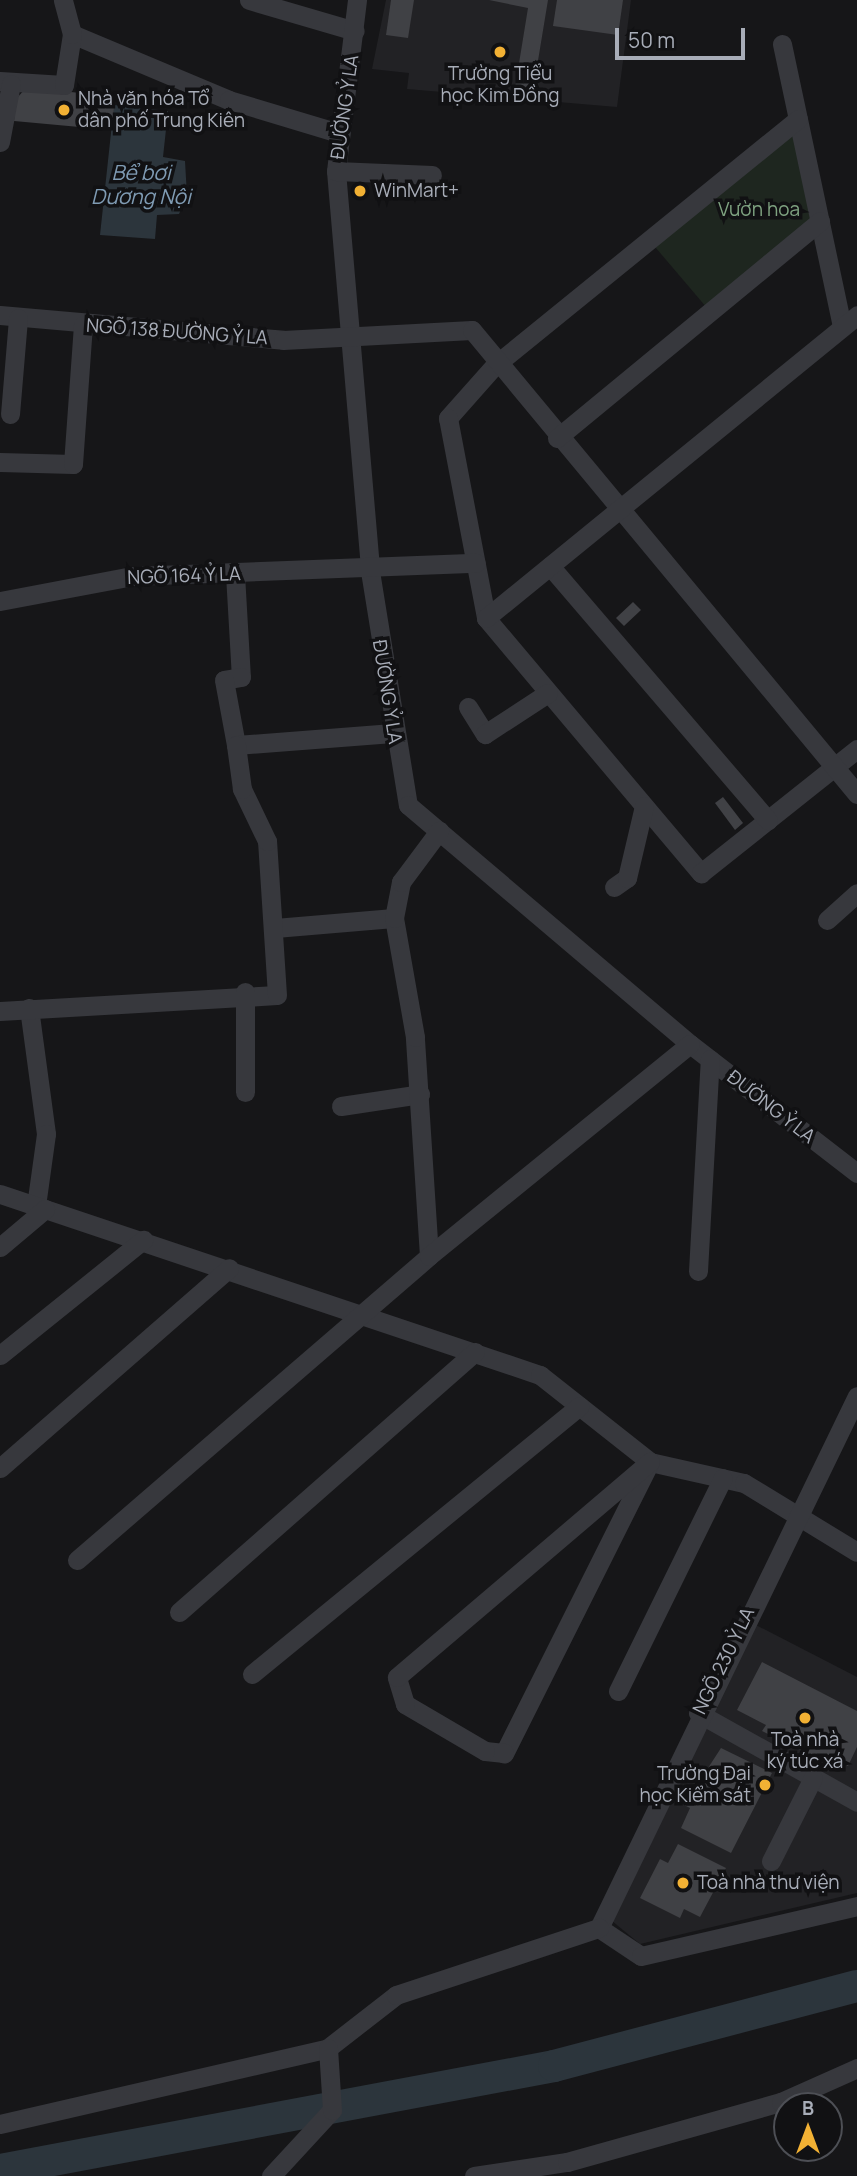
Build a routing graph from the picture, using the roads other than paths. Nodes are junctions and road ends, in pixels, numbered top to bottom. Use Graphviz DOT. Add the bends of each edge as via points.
graph roads {
  1 [pos="64,0"];
  2 [pos="249,0"];
  3 [pos="358,0"];
  4 [pos="355,31"];
  5 [pos="72,34"];
  6 [pos="782,44"];
  7 [pos="6,82"];
  8 [pos="799,119"];
  9 [pos="339,133"];
  10 [pos="0,142"];
  11 [pos="336,171"];
  12 [pos="432,175"];
  13 [pos="820,221"];
  14 [pos="9,317"];
  15 [pos="850,321"];
  16 [pos="83,324"];
  17 [pos="354,339"];
  18 [pos="495,365"];
  19 [pos="10,414"];
  20 [pos="557,438"];
  21 [pos="0,462"];
  22 [pos="618,510"];
  23 [pos="475,563"];
  24 [pos="550,566"];
  25 [pos="370,571"];
  26 [pos="235,574"];
  27 [pos="0,600"];
  28 [pos="486,618"];
  29 [pos="548,693"];
  30 [pos="468,707"];
  31 [pos="393,733"];
  32 [pos="236,744"];
  33 [pos="857,749"];
  34 [pos="834,767"];
  35 [pos="857,794"];
  36 [pos="645,806"];
  37 [pos="768,820"];
  38 [pos="439,831"];
  39 [pos="614,887"];
  40 [pos="857,893"];
  41 [pos="394,918"];
  42 [pos="827,920"];
  43 [pos="275,928"];
  44 [pos="245,992"];
  45 [pos="29,1008"];
  46 [pos="0,1011"];
  47 [pos="690,1044"];
  48 [pos="710,1059"];
  49 [pos="245,1092"];
  50 [pos="420,1094"];
  51 [pos="341,1106"];
  52 [pos="857,1173"];
  53 [pos="0,1194"];
  54 [pos="40,1207"];
  55 [pos="143,1240"];
  56 [pos="0,1247"];
  57 [pos="429,1256"];
  58 [pos="229,1268"];
  59 [pos="698,1271"];
  60 [pos="361,1313"];
  61 [pos="475,1352"];
  62 [pos="0,1355"];
  63 [pos="857,1396"];
  64 [pos="579,1406"];
  65 [pos="650,1462"];
  66 [pos="0,1468"];
  67 [pos="723,1478"];
  68 [pos="796,1515"];
  69 [pos="857,1552"];
  70 [pos="77,1560"];
  71 [pos="179,1612"];
  72 [pos="252,1674"];
  73 [pos="618,1691"];
  74 [pos="698,1713"];
  75 [pos="813,1778"];
  76 [pos="855,1795"];
  77 [pos="771,1861"];
  78 [pos="857,1906"];
  79 [pos="599,1928"];
  80 [pos="328,2048"];
  81 [pos="857,2068"];
  82 [pos="0,2123"];
  83 [pos="271,2176"];
  84 [pos="474,2176"];
  1 -- 5 [label="street"];
  2 -- 4 [label="street"];
  3 -- 4 [label="street, ĐƯỜNG Ỷ LA"];
  4 -- 9 [label="street, ĐƯỜNG Ỷ LA"];
  5 -- 7 [label="street" via="64,85"];
  5 -- 9 [label="street" via="229,100"];
  6 -- 8 [label="street"];
  7 -- 10 [label="street"];
  8 -- 13 [label="street"];
  8 -- 18 [label="street"];
  9 -- 11 [label="street, ĐƯỜNG Ỷ LA"];
  11 -- 12 [label="street"];
  11 -- 17 [label="street, ĐƯỜNG Ỷ LA"];
  13 -- 15 [label="street"];
  13 -- 20 [label="street"];
  14 -- 16 [label="street, NGÕ 138 ĐƯỜNG Ỷ LA"];
  14 -- 19 [label="street"];
  15 -- 22 [label="street"];
  16 -- 17 [label="street, NGÕ 138 ĐƯỜNG Ỷ LA" via="283,340"];
  16 -- 21 [label="street" via="73,464"];
  17 -- 18 [label="street, NGÕ 138 ĐƯỜNG Ỷ LA" via="472,330"];
  17 -- 25 [label="street, ĐƯỜNG Ỷ LA"];
  18 -- 20 [label="street"];
  18 -- 23 [label="street" via="448,418"];
  20 -- 22 [label="street"];
  22 -- 24 [label="street"];
  22 -- 34 [label="street"];
  23 -- 25 [label="street, NGÕ 164 Ỷ LA"];
  23 -- 28 [label="street"];
  24 -- 28 [label="street"];
  24 -- 37 [label="street"];
  25 -- 26 [label="street, NGÕ 164 Ỷ LA"];
  25 -- 31 [label="street, ĐƯỜNG Ỷ LA"];
  26 -- 27 [label="street, NGÕ 164 Ỷ LA" via="132,576"];
  26 -- 32 [label="street" via="241,677 224,680"];
  28 -- 29 [label="street"];
  29 -- 30 [label="street" via="485,734"];
  29 -- 36 [label="street"];
  31 -- 32 [label="street"];
  31 -- 38 [label="street, ĐƯỜNG Ỷ LA" via="408,805"];
  32 -- 43 [label="street" via="242,789 267,841"];
  33 -- 34 [label="street"];
  34 -- 35 [label="street"];
  34 -- 37 [label="street"];
  36 -- 37 [label="street" via="701,873"];
  36 -- 39 [label="street" via="627,878"];
  38 -- 41 [label="street" via="401,882"];
  38 -- 47 [label="street, ĐƯỜNG Ỷ LA"];
  40 -- 42 [label="street"];
  41 -- 43 [label="street"];
  41 -- 50 [label="street"];
  43 -- 44 [label="street" via="280,991"];
  44 -- 45 [label="street"];
  44 -- 49 [label="street"];
  45 -- 46 [label="street"];
  45 -- 54 [label="street" via="46,1134"];
  47 -- 48 [label="street, ĐƯỜNG Ỷ LA"];
  47 -- 57 [label="street"];
  48 -- 52 [label="street, ĐƯỜNG Ỷ LA"];
  48 -- 59 [label="street"];
  50 -- 51 [label="street"];
  50 -- 57 [label="street"];
  53 -- 54 [label="street"];
  54 -- 55 [label="street"];
  54 -- 56 [label="street"];
  55 -- 58 [label="street"];
  55 -- 62 [label="street"];
  57 -- 60 [label="street"];
  58 -- 60 [label="street"];
  58 -- 66 [label="street"];
  60 -- 61 [label="street"];
  60 -- 70 [label="street"];
  61 -- 64 [label="street" via="540,1375"];
  61 -- 71 [label="street"];
  63 -- 68 [label="street, NGÕ 230 Ỷ LA"];
  64 -- 65 [label="street"];
  64 -- 72 [label="street"];
  65 -- 65 [label="street" via="504,1753 485,1751 405,1704 397,1677"];
  65 -- 67 [label="street"];
  67 -- 68 [label="street" via="744,1483"];
  67 -- 73 [label="street"];
  68 -- 69 [label="street"];
  68 -- 74 [label="street, NGÕ 230 Ỷ LA"];
  74 -- 75 [label="street"];
  74 -- 79 [label="street, NGÕ 230 Ỷ LA"];
  75 -- 76 [label="street"];
  75 -- 77 [label="street"];
  78 -- 79 [label="street" via="642,1956"];
  79 -- 80 [label="street" via="396,1995"];
  80 -- 82 [label="street"];
  80 -- 83 [label="street" via="332,2110"];
  81 -- 84 [label="street" via="781,2102 568,2162"];
}
